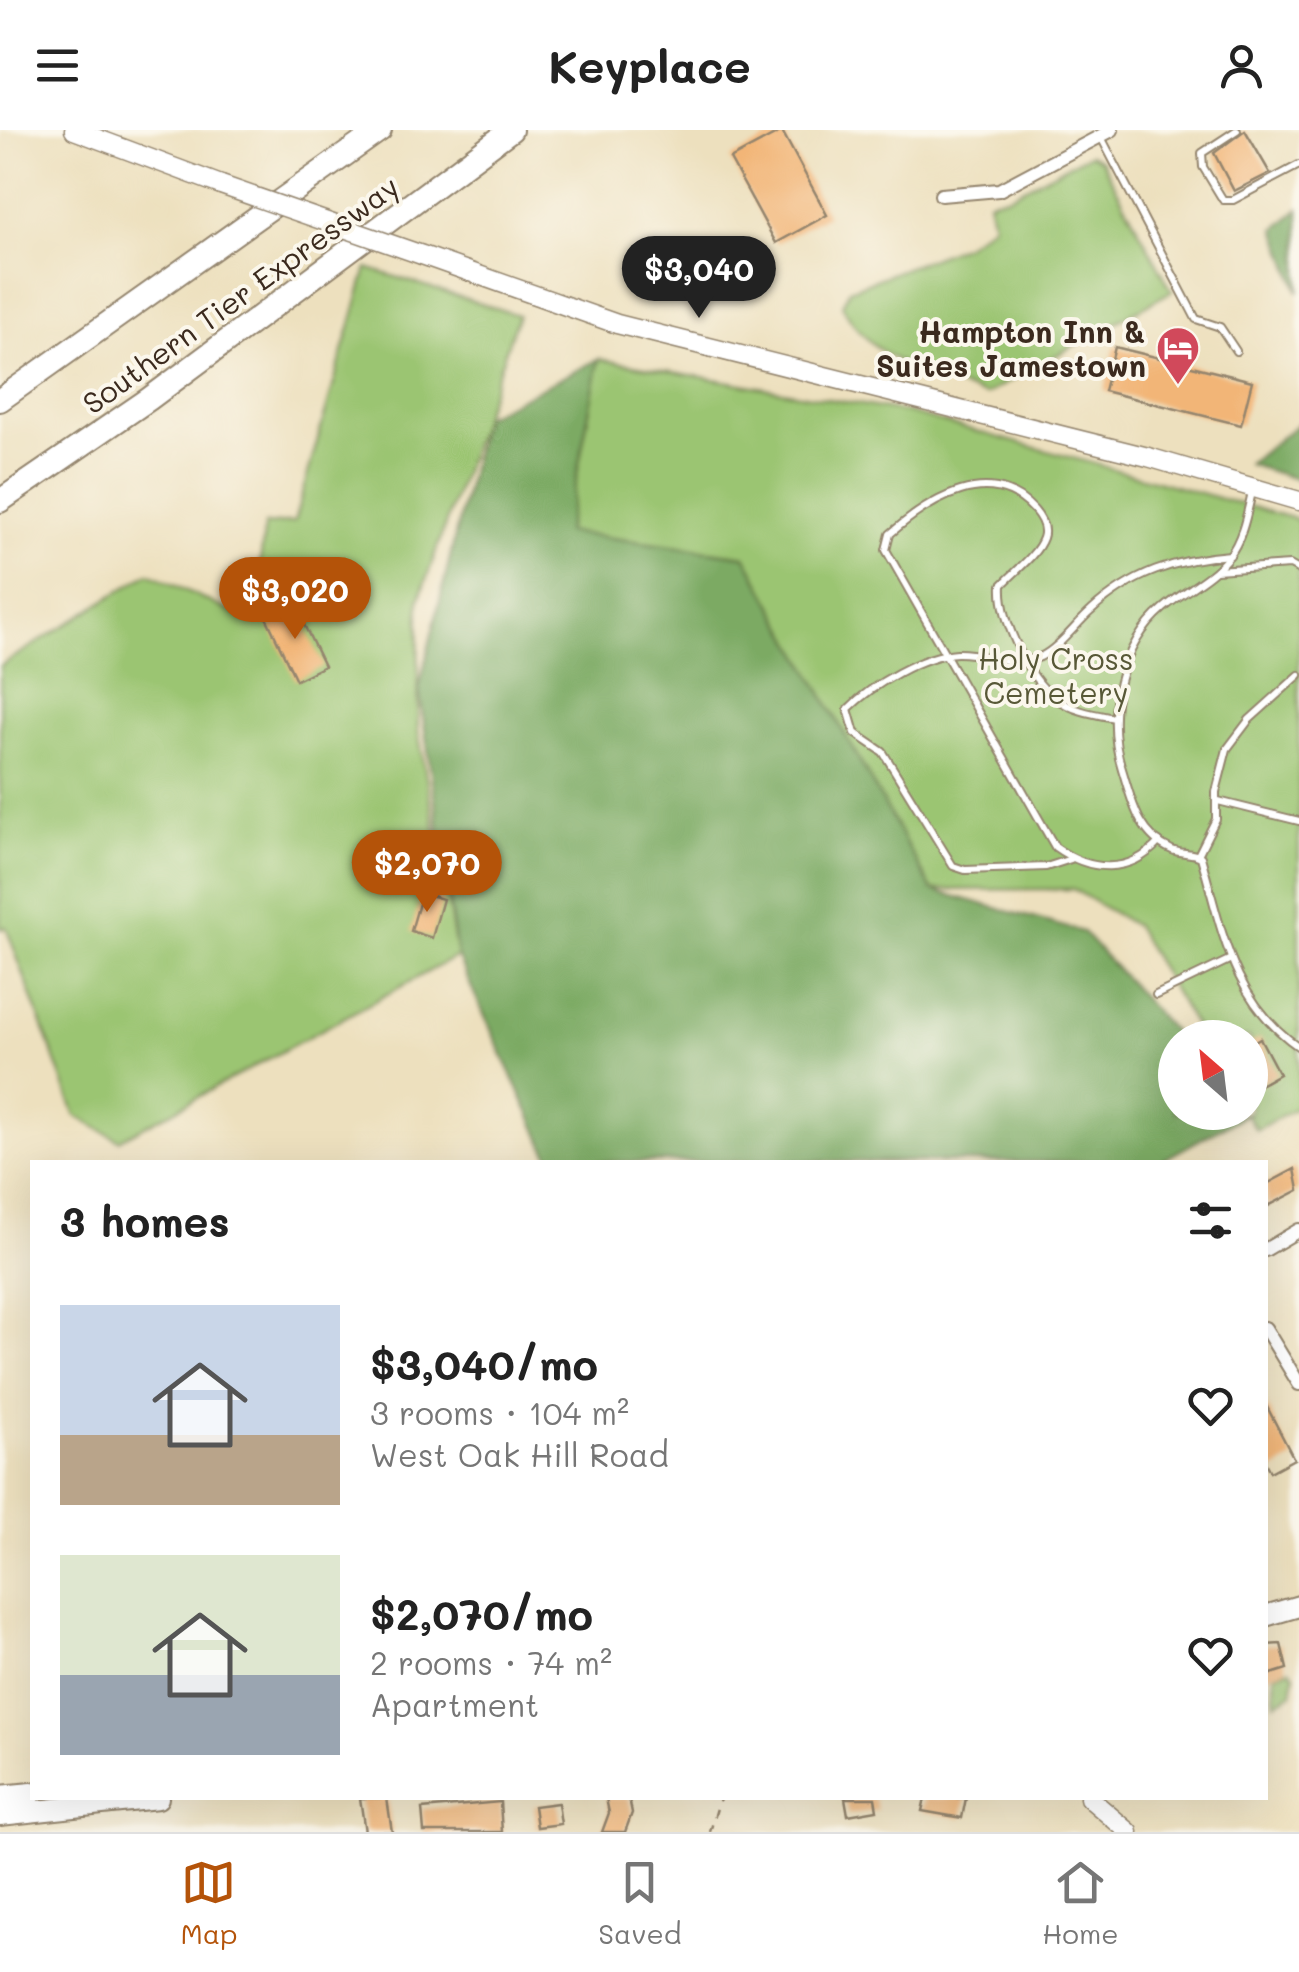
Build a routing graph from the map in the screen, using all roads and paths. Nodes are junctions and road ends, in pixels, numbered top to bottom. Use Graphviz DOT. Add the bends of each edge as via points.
graph roads {
  1 [pos="74,130"];
  2 [pos="380,130"];
  3 [pos="511,130"];
  4 [pos="526,130"];
  5 [pos="1237,130"];
  6 [pos="1106,133"];
  7 [pos="1299,165"];
  8 [pos="433,190"];
  9 [pos="940,195"];
  10 [pos="1236,351"];
  11 [pos="0,400"];
  12 [pos="1253,488"];
  13 [pos="0,501"];
  14 [pos="1299,501"];
  15 [pos="1230,555"];
  16 [pos="1215,570"];
  17 [pos="1299,570"];
  18 [pos="943,656"];
  19 [pos="1025,661"];
  20 [pos="1299,675"];
  21 [pos="1114,718"];
  22 [pos="1218,802"];
  23 [pos="1299,820"];
  24 [pos="1159,842"];
  25 [pos="1198,856"];
  26 [pos="1071,858"];
  27 [pos="1229,960"];
  28 [pos="1156,995"];
  29 [pos="1299,1047"];
  30 [pos="1299,1230"];
  31 [pos="1268,1248"];
  32 [pos="1268,1333"];
  33 [pos="1299,1384"];
  34 [pos="1299,1606"];
  35 [pos="1268,1615"];
  36 [pos="30,1793"];
  37 [pos="0,1796"];
  38 [pos="139,1800"];
  39 [pos="719,1800"];
  40 [pos="1091,1800"];
  41 [pos="0,1815"];
  42 [pos="710,1832"];
  43 [pos="1130,1832"];
  1 -- 12 [label="main road, bridge" via="617,324"];
  2 -- 11 [label="highway, Southern Tier Expressway"];
  3 -- 8 [label="highway, Southern Tier Expressway"];
  4 -- 8 [label="highway"];
  5 -- 7 [label="lane" via="1202,153 1223,200"];
  6 -- 9 [label="street" via="1000,190"];
  6 -- 10 [label="lane" via="1196,318 1220,327"];
  8 -- 13 [label="highway, Southern Tier Expressway"];
  12 -- 14 [label="main road"];
  12 -- 15 [label="lane"];
  15 -- 16 [label="lane"];
  15 -- 19 [label="lane" via="1132,579 1050,650"];
  16 -- 17 [label="lane"];
  16 -- 21 [label="lane" via="1160,610 1140,638 1124,667"];
  18 -- 19 [label="lane"];
  18 -- 19 [label="lane" via="886,550 890,534 963,490 1002,485 1031,507 1045,531 1002,585"];
  18 -- 26 [label="lane" via="1055,847"];
  18 -- 26 [label="lane" via="853,704 846,714 852,729 883,752 954,866 1046,867"];
  19 -- 21 [label="lane" via="1051,696"];
  20 -- 22 [label="lane" via="1226,749"];
  21 -- 24 [label="lane" via="1117,754 1136,813"];
  22 -- 23 [label="lane"];
  22 -- 25 [label="lane"];
  24 -- 25 [label="lane"];
  24 -- 26 [label="lane" via="1127,866"];
  25 -- 27 [label="lane"];
  27 -- 28 [label="lane"];
  27 -- 29 [label="lane" via="1267,1020"];
  30 -- 31 [label="street"];
  32 -- 33 [label="street"];
  34 -- 35 [label="main road"];
  36 -- 37 [label="main road"];
  38 -- 41 [label="main road"];
  39 -- 42 [label="path"];
  40 -- 43 [label="main road"];
}
